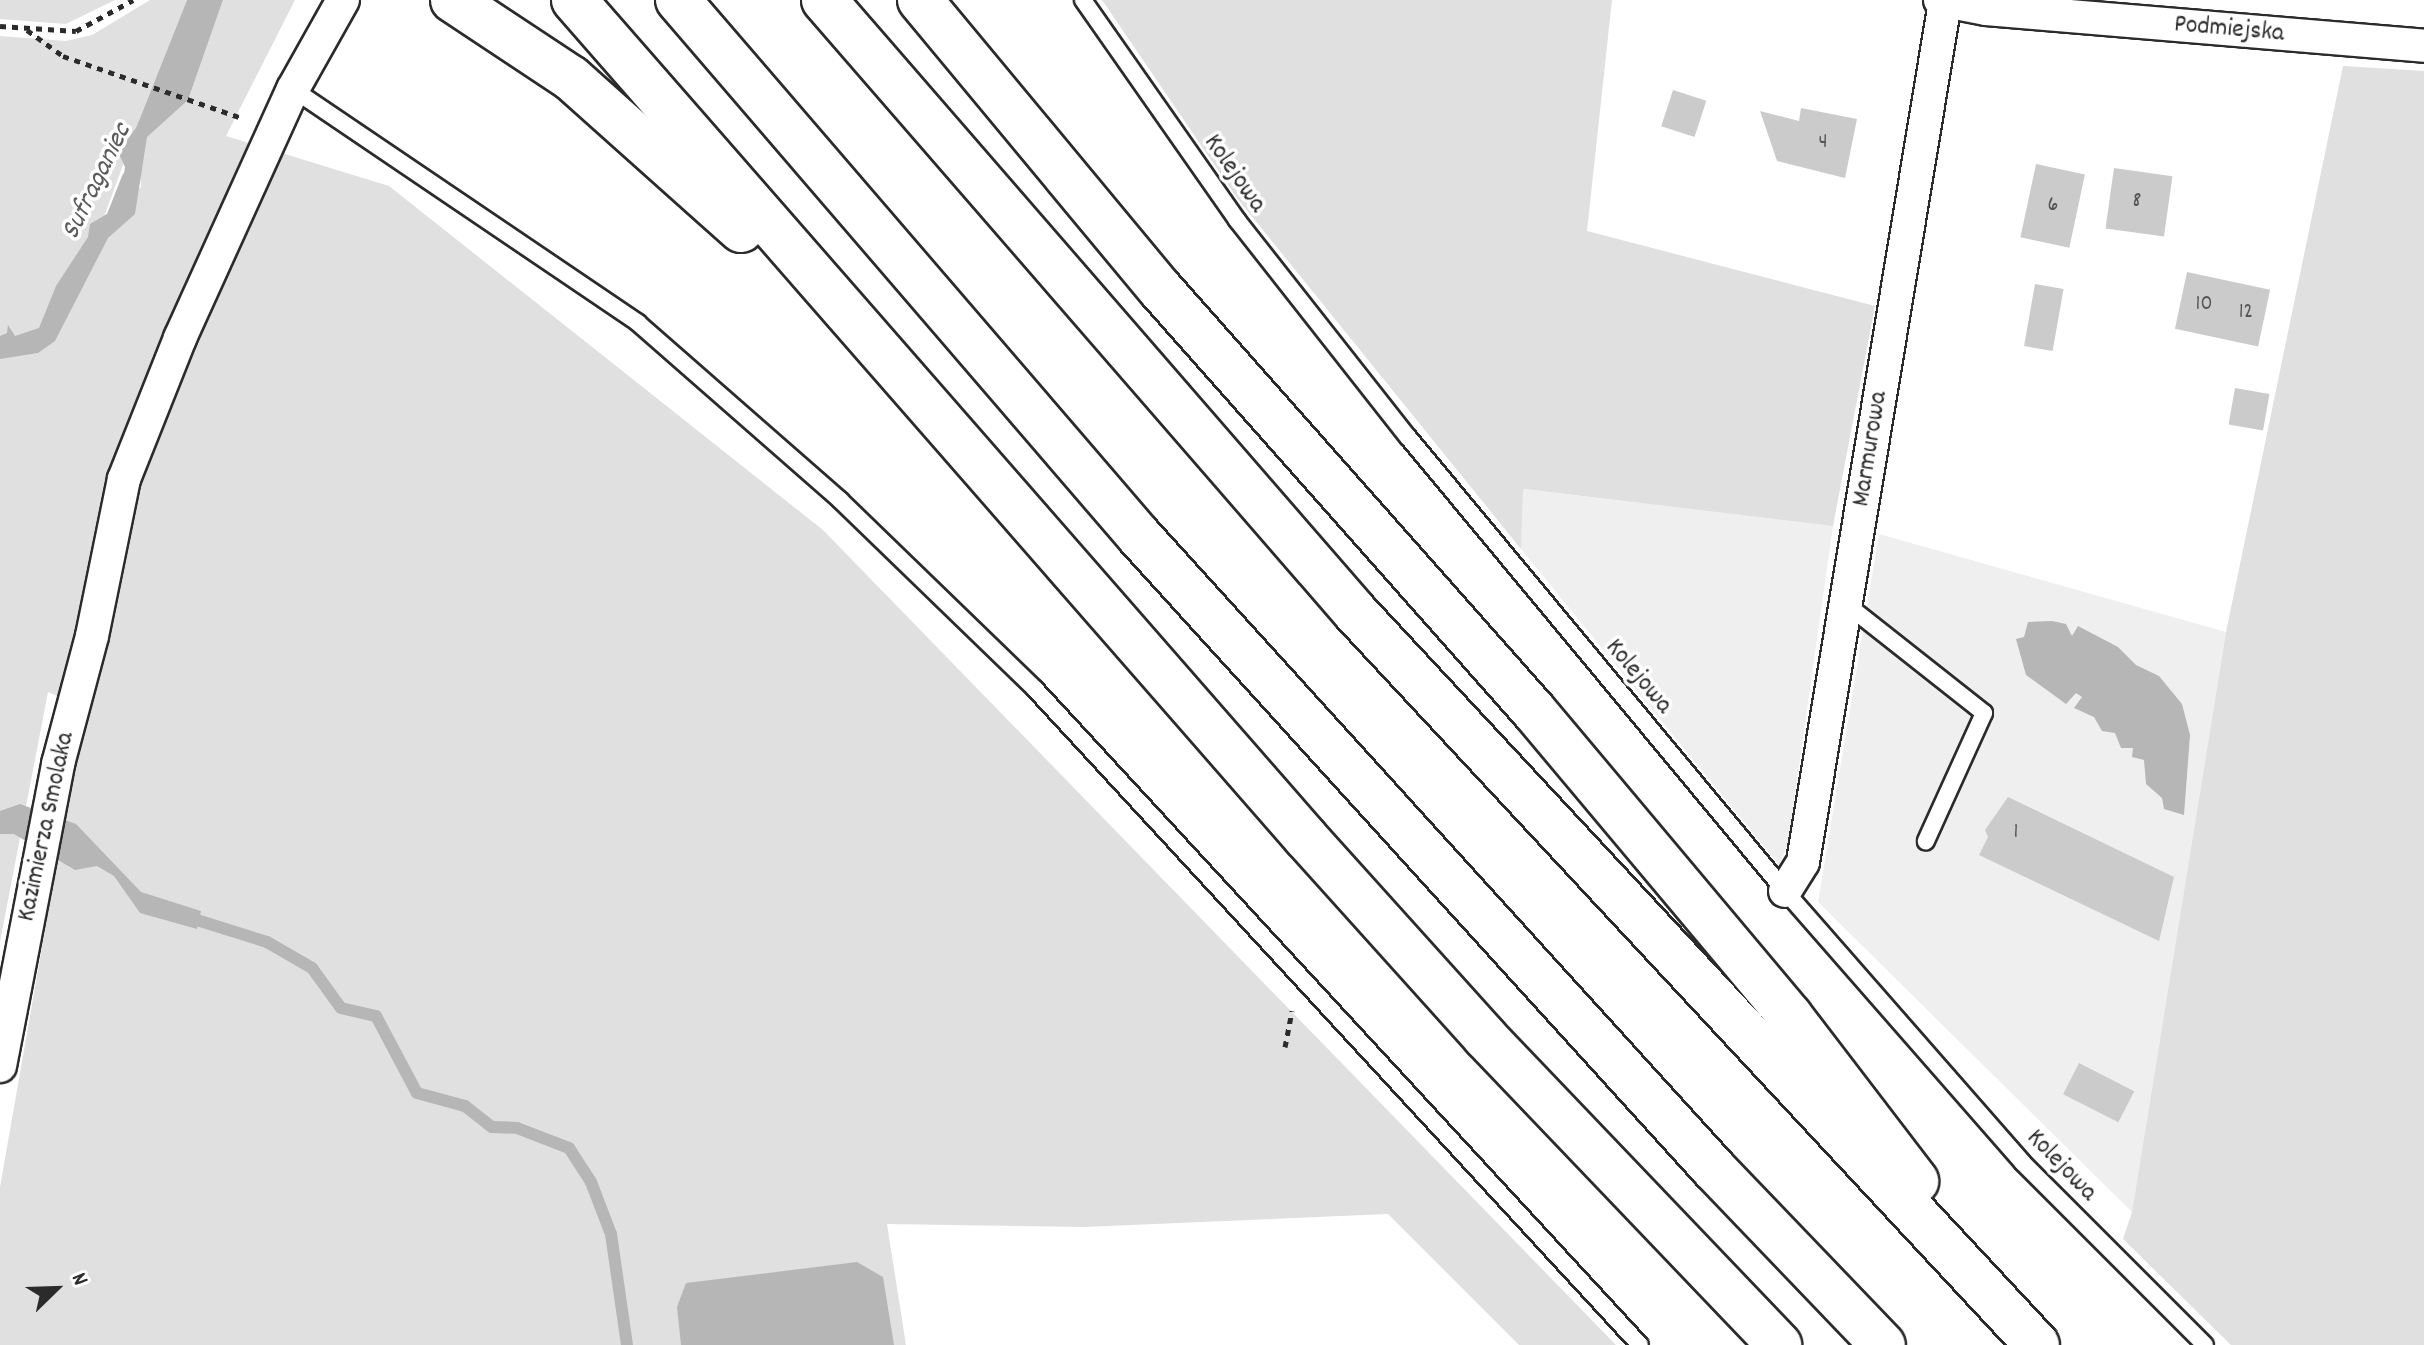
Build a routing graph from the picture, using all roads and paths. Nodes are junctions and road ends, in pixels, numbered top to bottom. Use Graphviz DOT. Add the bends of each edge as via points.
graph roads {
  1 [pos="133,0"];
  2 [pos="343,0"];
  3 [pos="453,0"];
  4 [pos="574,0"];
  5 [pos="678,0"];
  6 [pos="824,0"];
  7 [pos="920,0"];
  8 [pos="1083,0"];
  9 [pos="1942,1"];
  10 [pos="1987,4"];
  11 [pos="0,26"];
  12 [pos="27,30"];
  13 [pos="2424,46"];
  14 [pos="293,89"];
  15 [pos="242,118"];
  16 [pos="871,346"];
  17 [pos="1846,604"];
  18 [pos="1926,841"];
  19 [pos="1785,891"];
  20 [pos="0,1066"];
  21 [pos="1640,1345"];
  22 [pos="1779,1345"];
  23 [pos="1883,1345"];
  24 [pos="2038,1345"];
  25 [pos="2205,1345"];
  1 -- 12 [label="path" via="76,31"];
  2 -- 14 [label="street, Kazimierza Smolaka"];
  3 -- 16 [label="highway" via="571,78"];
  4 -- 16 [label="highway"];
  5 -- 23 [label="highway" via="1139,536 1714,1169"];
  6 -- 24 [label="highway" via="1355,612"];
  7 -- 24 [label="highway" via="1161,290 1534,711 1790,1016"];
  8 -- 19 [label="lane, Kolejowa" via="1237,220 1389,413"];
  9 -- 10 [label="street, Podmiejska"];
  9 -- 17 [label="street, Marmurowa"];
  10 -- 13 [label="street, Podmiejska"];
  11 -- 12 [label="path"];
  12 -- 15 [label="path" via="63,56"];
  14 -- 20 [label="street, Kazimierza Smolaka" via="180,338 124,479 92,636 58,764"];
  14 -- 21 [label="lane" via="638,323 840,500 1035,689"];
  16 -- 22 [label="highway" via="1475,1025"];
  17 -- 18 [label="lane" via="1984,713"];
  17 -- 19 [label="street, Marmurowa" via="1803,862"];
  19 -- 25 [label="lane, Kolejowa" via="2023,1163"];
}
